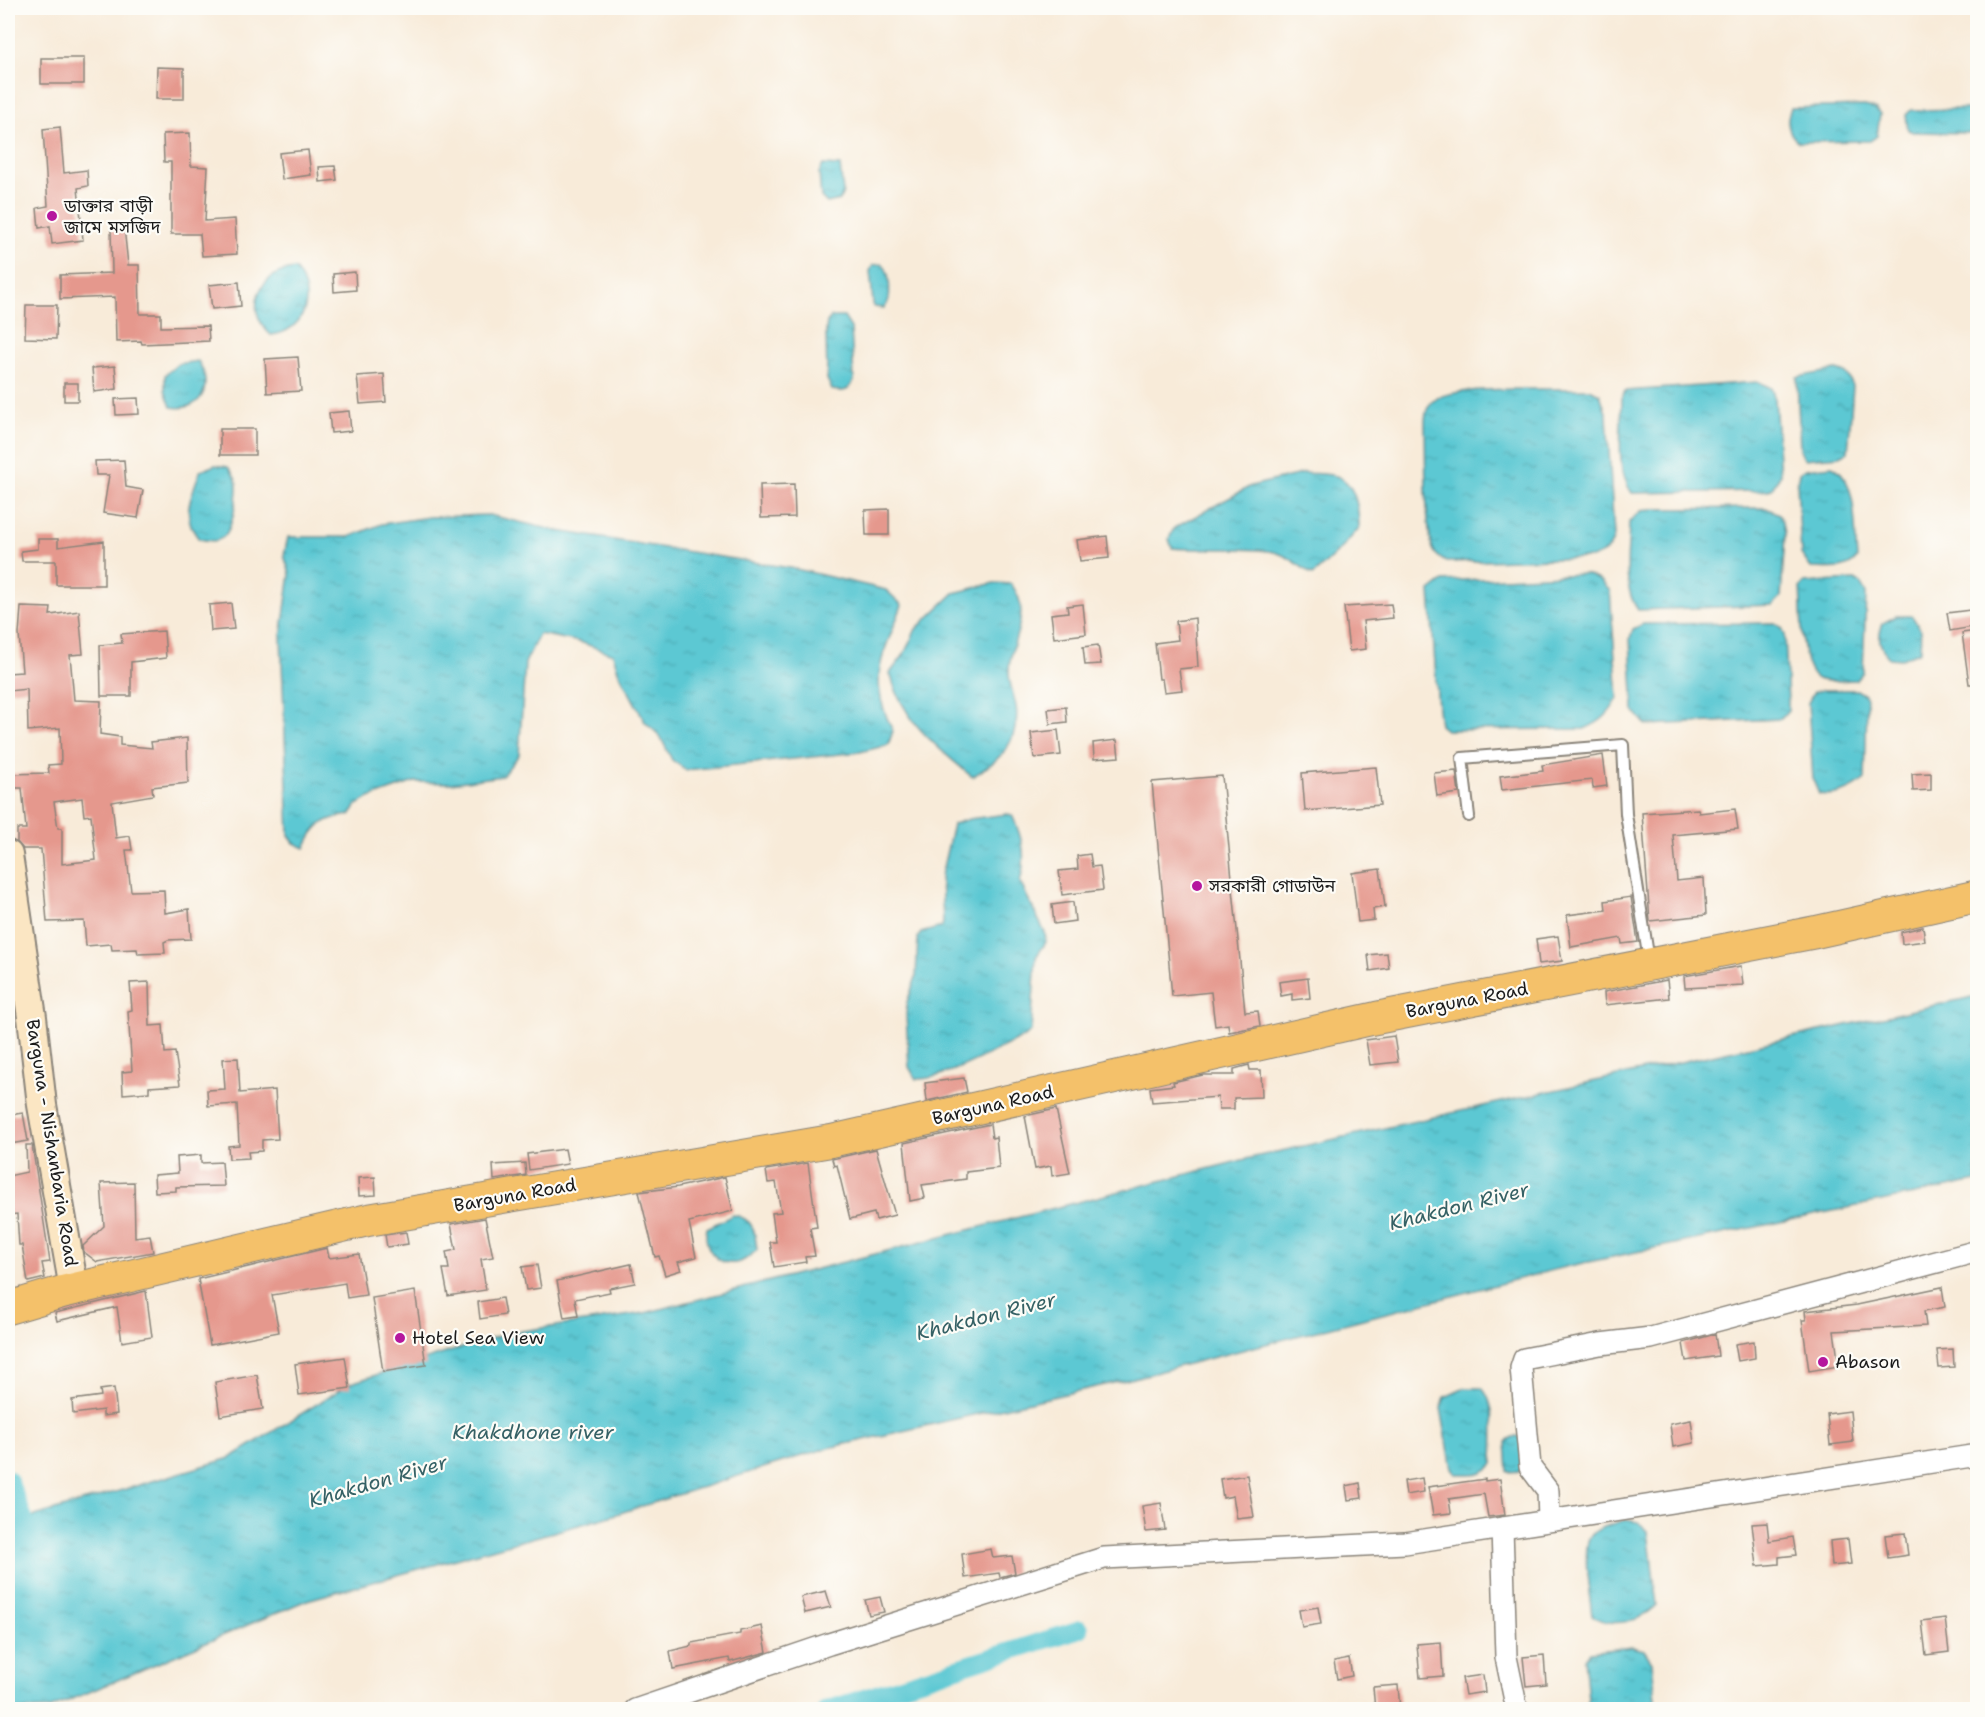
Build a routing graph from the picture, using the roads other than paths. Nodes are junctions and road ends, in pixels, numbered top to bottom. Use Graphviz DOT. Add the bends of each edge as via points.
graph roads {
  1 [pos="1468,816"];
  2 [pos="8,855"];
  3 [pos="1977,896"];
  4 [pos="1649,964"];
  5 [pos="1977,1251"];
  6 [pos="68,1291"];
  7 [pos="8,1308"];
  8 [pos="1977,1455"];
  9 [pos="1549,1520"];
  10 [pos="1502,1528"];
  11 [pos="635,1710"];
  12 [pos="1517,1710"];
  1 -- 4 [label="lane" via="1461,758 1623,745 1626,814"];
  2 -- 6 [label="street, Barguna - Nishanbaria Road"];
  3 -- 4 [label="main road, Barguna Road"];
  4 -- 6 [label="main road, Barguna Road" via="1376,1017 831,1141 368,1220"];
  5 -- 9 [label="street" via="1651,1338 1524,1359 1521,1368 1530,1467 1548,1491"];
  6 -- 7 [label="main road, Barguna Road"];
  8 -- 9 [label="street"];
  9 -- 10 [label="street"];
  10 -- 11 [label="street" via="1405,1543 1104,1558"];
  10 -- 12 [label="street" via="1506,1657"];
}
